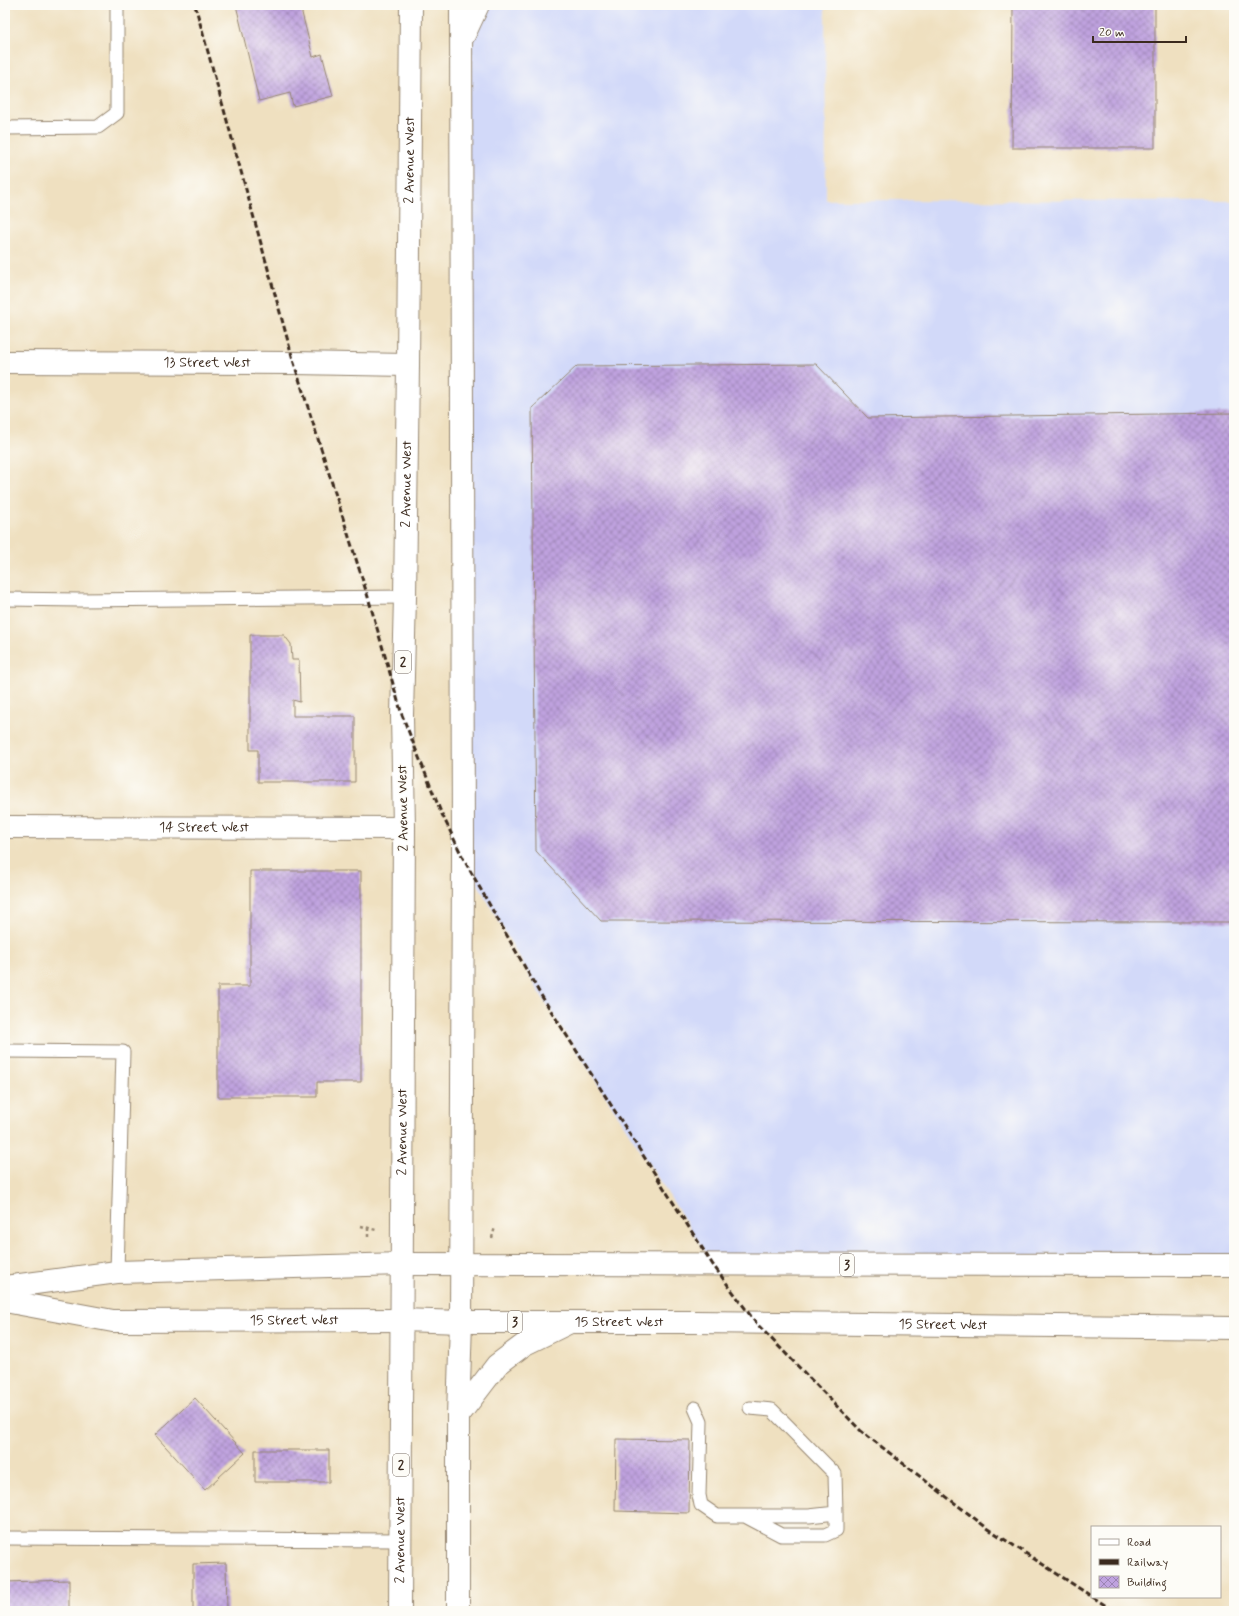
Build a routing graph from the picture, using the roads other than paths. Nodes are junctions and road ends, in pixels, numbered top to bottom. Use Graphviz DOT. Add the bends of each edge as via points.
graph roads {
  1 [pos="117,5"];
  2 [pos="411,5"];
  3 [pos="462,5"];
  4 [pos="478,5"];
  5 [pos="461,42"];
  6 [pos="5,128"];
  7 [pos="5,362"];
  8 [pos="408,365"];
  9 [pos="405,597"];
  10 [pos="5,599"];
  11 [pos="5,827"];
  12 [pos="404,828"];
  13 [pos="5,1052"];
  14 [pos="461,1263"];
  15 [pos="402,1264"];
  16 [pos="1234,1265"];
  17 [pos="117,1272"];
  18 [pos="5,1287"];
  19 [pos="5,1301"];
  20 [pos="402,1320"];
  21 [pos="461,1322"];
  22 [pos="570,1322"];
  23 [pos="1234,1328"];
  24 [pos="695,1408"];
  25 [pos="750,1408"];
  26 [pos="458,1416"];
  27 [pos="836,1513"];
  28 [pos="745,1516"];
  29 [pos="5,1538"];
  30 [pos="400,1540"];
  31 [pos="400,1611"];
  32 [pos="458,1611"];
  1 -- 6 [label="lane" via="117,113 98,127"];
  2 -- 8 [label="main road, 2 Avenue West / 2"];
  3 -- 5 [label="main road"];
  4 -- 5 [label="main road"];
  5 -- 14 [label="main road"];
  7 -- 8 [label="main road, 13 Street West"];
  8 -- 9 [label="main road, 2 Avenue West / 2"];
  9 -- 10 [label="lane"];
  9 -- 12 [label="main road, 2 Avenue West / 2" via="402,714"];
  11 -- 12 [label="main road, 14 Street West"];
  12 -- 15 [label="main road, 2 Avenue West / 2"];
  13 -- 17 [label="lane" via="122,1052"];
  14 -- 15 [label="main road"];
  14 -- 16 [label="main road, 3"];
  14 -- 21 [label="main road"];
  15 -- 17 [label="main road"];
  15 -- 20 [label="main road, 2 Avenue West / 2"];
  17 -- 18 [label="main road"];
  19 -- 20 [label="main road, 15 Street West" via="113,1322"];
  20 -- 21 [label="main road, 15 Street West / 3"];
  20 -- 30 [label="main road, 2 Avenue West / 2"];
  21 -- 22 [label="main road, 15 Street West / 3"];
  21 -- 26 [label="main road"];
  22 -- 23 [label="main road, 15 Street West / 3"];
  22 -- 26 [label="main road" via="525,1344 497,1365"];
  24 -- 28 [label="lane" via="701,1422 701,1505 717,1516"];
  25 -- 27 [label="lane" via="772,1410 835,1474"];
  26 -- 32 [label="main road"];
  27 -- 28 [label="lane" via="809,1516"];
  27 -- 28 [label="lane" via="836,1530 825,1536 781,1536"];
  29 -- 30 [label="lane"];
  30 -- 31 [label="main road, 2 Avenue West / 2"];
}
